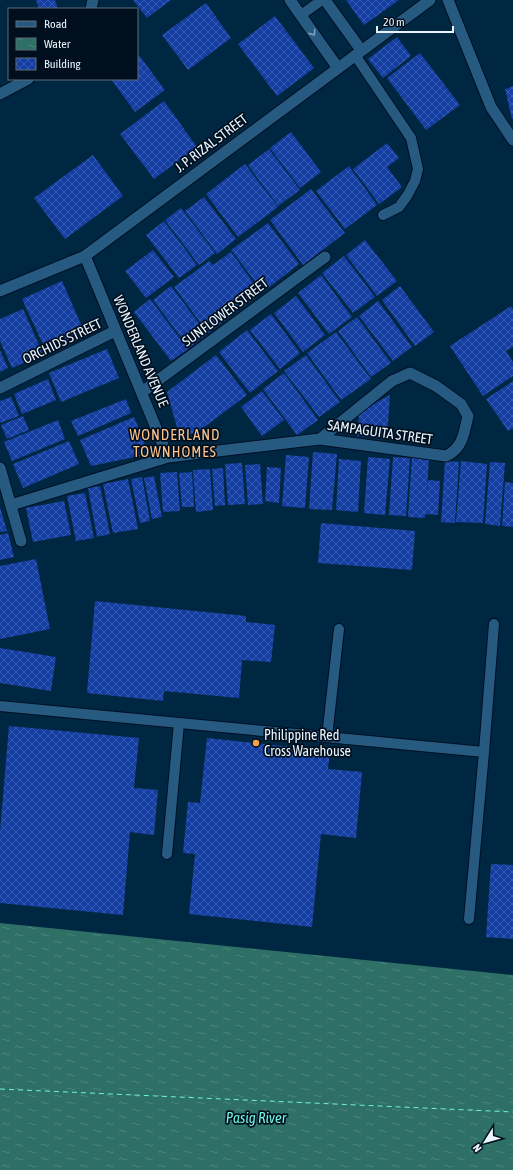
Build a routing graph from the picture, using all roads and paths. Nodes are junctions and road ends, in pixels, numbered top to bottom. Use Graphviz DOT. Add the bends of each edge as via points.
graph roads {
  1 [pos="290,0"];
  2 [pos="322,0"];
  3 [pos="325,0"];
  4 [pos="430,0"];
  5 [pos="448,0"];
  6 [pos="301,15"];
  7 [pos="358,53"];
  8 [pos="338,68"];
  9 [pos="26,80"];
  10 [pos="0,94"];
  11 [pos="513,140"];
  12 [pos="383,215"];
  13 [pos="85,256"];
  14 [pos="325,256"];
  15 [pos="0,291"];
  16 [pos="115,331"];
  17 [pos="0,388"];
  18 [pos="142,392"];
  19 [pos="320,439"];
  20 [pos="168,457"];
  21 [pos="0,468"];
  22 [pos="11,505"];
  23 [pos="21,541"];
  24 [pos="494,624"];
  25 [pos="339,628"];
  26 [pos="0,706"];
  27 [pos="180,724"];
  28 [pos="327,737"];
  29 [pos="484,752"];
  30 [pos="167,854"];
  31 [pos="470,919"];
  1 -- 6 [label="street"];
  2 -- 6 [label="lane"];
  3 -- 7 [label="street"];
  4 -- 7 [label="street, J. P. RIZAL STREET"];
  5 -- 11 [label="street" via="490,107"];
  6 -- 8 [label="street, one-way"];
  7 -- 8 [label="street, J. P. RIZAL STREET"];
  7 -- 12 [label="lane" via="411,138 418,169 415,181 399,207"];
  8 -- 13 [label="street, J. P. RIZAL STREET"];
  9 -- 10 [label="street"];
  13 -- 15 [label="street, J. P. RIZAL STREET"];
  13 -- 16 [label="street, WONDERLAND AVENUE"];
  14 -- 18 [label="street, SUNFLOWER STREET"];
  16 -- 17 [label="street, ORCHIDS STREET"];
  16 -- 18 [label="street, WONDERLAND AVENUE"];
  18 -- 20 [label="street, WONDERLAND AVENUE"];
  19 -- 19 [label="street, SAMPAGUITA STREET" via="446,456 461,445 468,416 461,404 436,386 410,373 392,381"];
  19 -- 20 [label="street, SAMPAGUITA STREET"];
  20 -- 22 [label="street, SAMPAGUITA STREET"];
  21 -- 22 [label="street"];
  22 -- 23 [label="street"];
  24 -- 29 [label="lane"];
  25 -- 28 [label="lane"];
  26 -- 27 [label="lane"];
  27 -- 28 [label="lane"];
  27 -- 30 [label="lane"];
  28 -- 29 [label="lane"];
  29 -- 31 [label="lane"];
}
